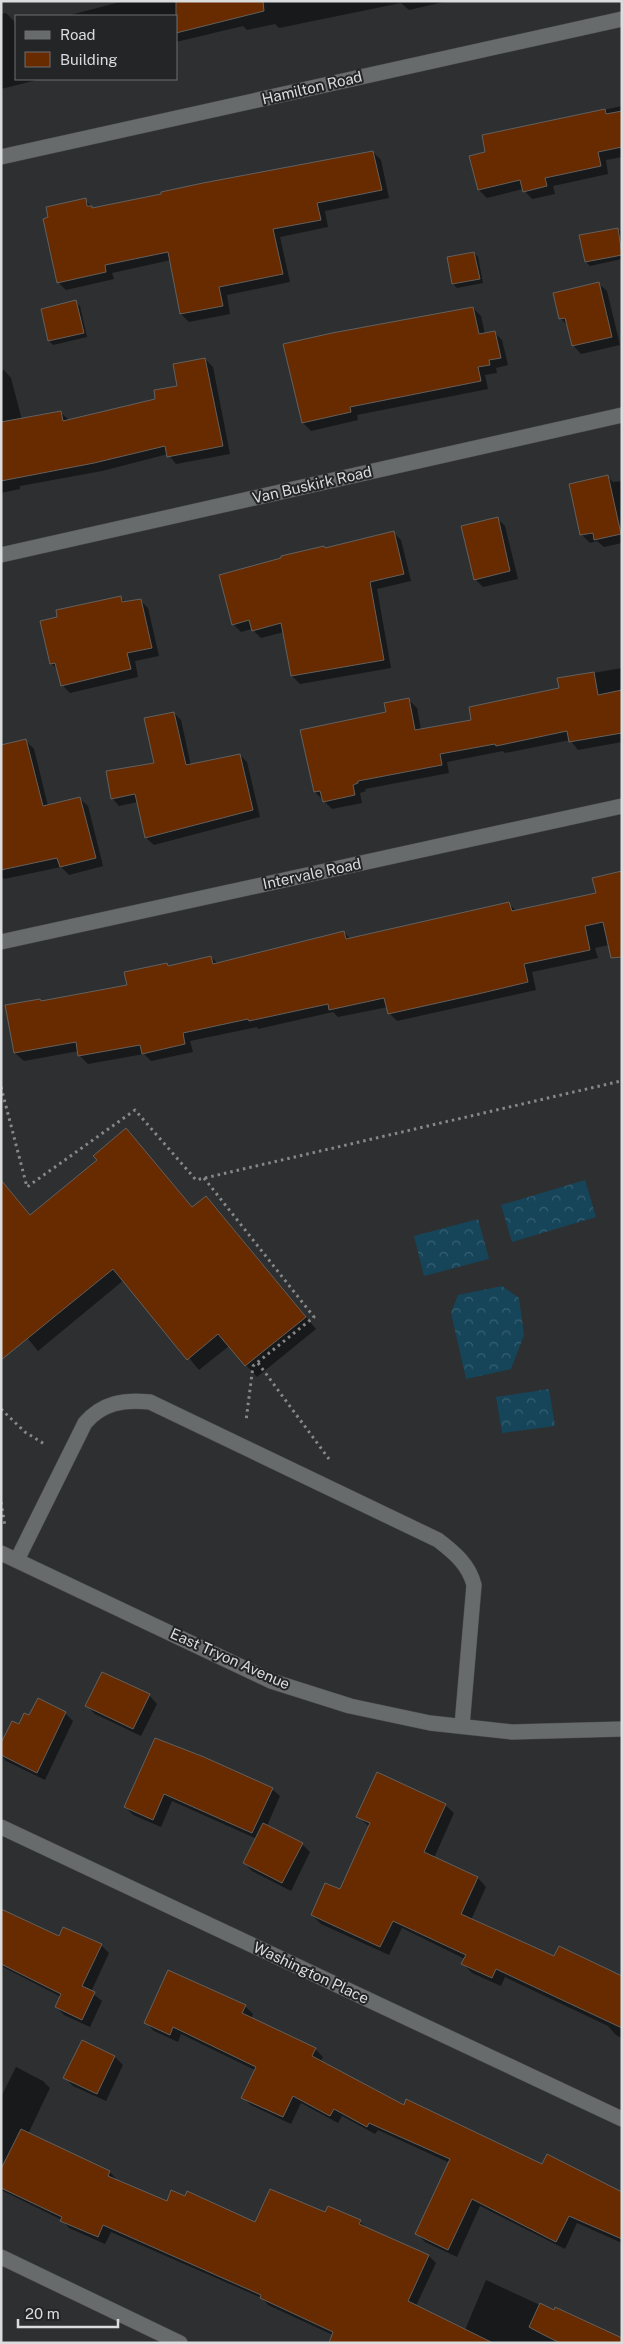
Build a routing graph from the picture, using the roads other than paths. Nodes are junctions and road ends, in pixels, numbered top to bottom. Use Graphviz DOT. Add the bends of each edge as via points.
graph roads {
  1 [pos="622,19"];
  2 [pos="1,157"];
  3 [pos="622,415"];
  4 [pos="1,555"];
  5 [pos="622,806"];
  6 [pos="1,942"];
  7 [pos="1,1553"];
  8 [pos="17,1560"];
  9 [pos="462,1726"];
  10 [pos="622,1729"];
  11 [pos="1,1827"];
  12 [pos="622,2119"];
  13 [pos="1,2257"];
  14 [pos="180,2343"];
  1 -- 2 [label="street, Hamilton Road"];
  3 -- 4 [label="street, Van Buskirk Road"];
  5 -- 6 [label="street, Intervale Road"];
  7 -- 8 [label="street, East Tryon Avenue"];
  8 -- 9 [label="street, East Tryon Avenue" via="271,1681 350,1706 430,1723"];
  8 -- 9 [label="street" via="93,1414 124,1400 150,1402 438,1540 465,1564 474,1585"];
  9 -- 10 [label="street, East Tryon Avenue" via="512,1732"];
  11 -- 12 [label="street, Washington Place"];
  13 -- 14 [label="street"];
}
